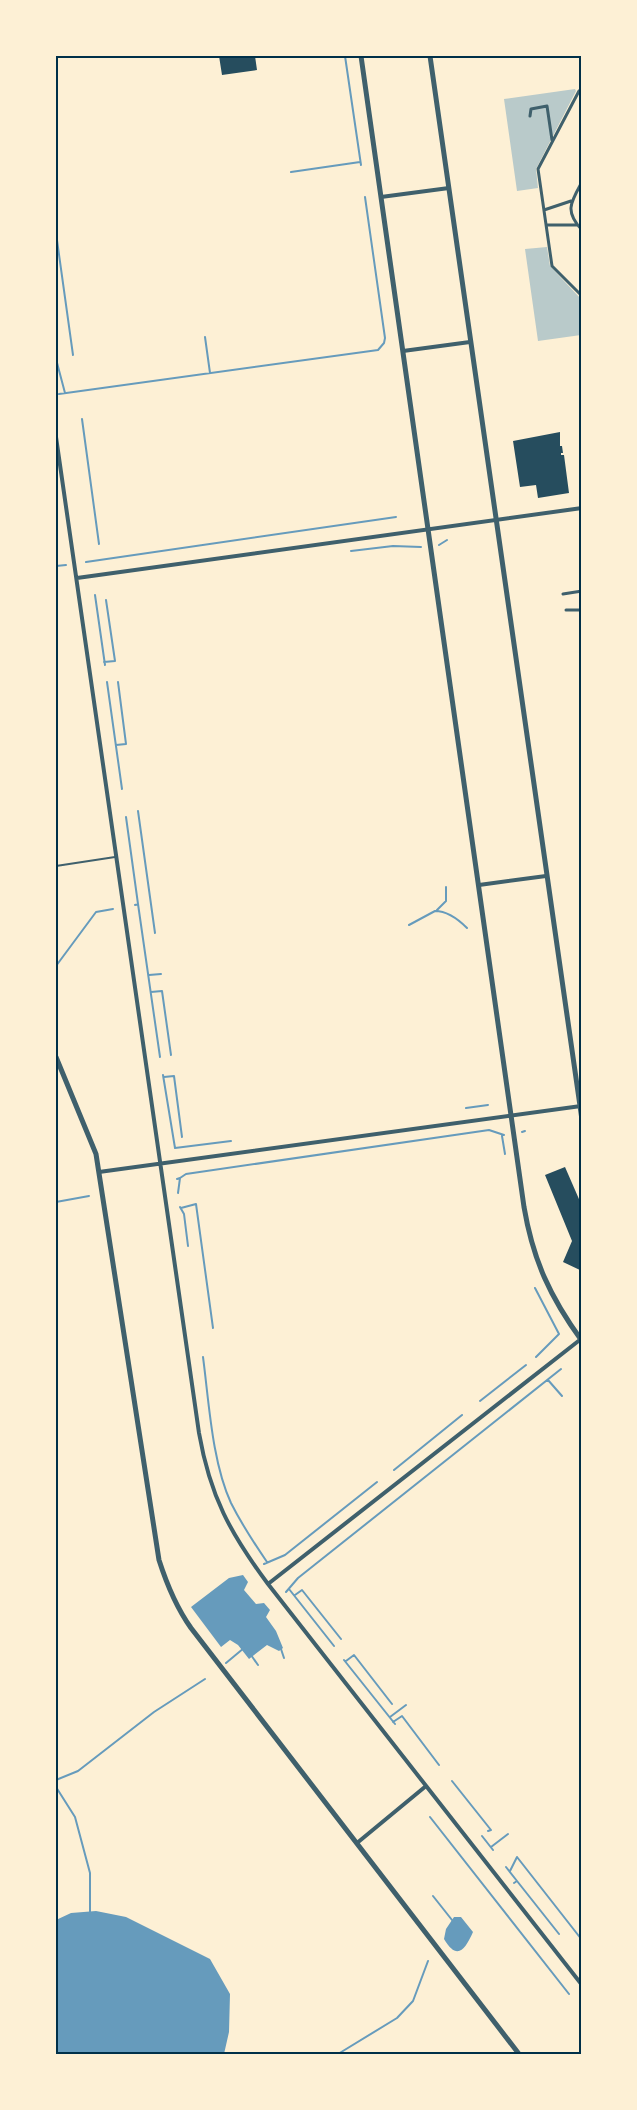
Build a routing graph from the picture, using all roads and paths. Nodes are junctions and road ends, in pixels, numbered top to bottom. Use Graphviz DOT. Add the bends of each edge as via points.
graph roads {
  1 [pos="361,56"];
  2 [pos="430,56"];
  3 [pos="582,90"];
  4 [pos="530,116"];
  5 [pos="552,141"];
  6 [pos="582,182"];
  7 [pos="449,188"];
  8 [pos="381,197"];
  9 [pos="572,200"];
  10 [pos="544,210"];
  11 [pos="546,225"];
  12 [pos="576,225"];
  13 [pos="582,230"];
  14 [pos="582,296"];
  15 [pos="470,342"];
  16 [pos="403,351"];
  17 [pos="56,437"];
  18 [pos="582,507"];
  19 [pos="496,520"];
  20 [pos="428,530"];
  21 [pos="77,578"];
  22 [pos="582,591"];
  23 [pos="563,594"];
  24 [pos="566,610"];
  25 [pos="582,610"];
  26 [pos="117,856"];
  27 [pos="56,866"];
  28 [pos="546,876"];
  29 [pos="479,885"];
  30 [pos="56,1057"];
  31 [pos="580,1106"];
  32 [pos="511,1116"];
  33 [pos="582,1120"];
  34 [pos="162,1164"];
  35 [pos="99,1172"];
  36 [pos="581,1340"];
  37 [pos="268,1584"];
  38 [pos="426,1786"];
  39 [pos="357,1844"];
  40 [pos="582,1985"];
  41 [pos="519,2055"];
  1 -- 8 [label="street"];
  2 -- 7 [label="street"];
  3 -- 5 [label="street"];
  4 -- 5 [label="street" via="531,108 547,106"];
  5 -- 10 [label="street" via="538,169"];
  6 -- 9 [label="street"];
  7 -- 8 [label="street"];
  7 -- 15 [label="street"];
  8 -- 16 [label="street"];
  9 -- 10 [label="street"];
  9 -- 12 [label="street" via="572,220"];
  10 -- 11 [label="street"];
  11 -- 12 [label="street"];
  11 -- 14 [label="street" via="552,266"];
  12 -- 13 [label="street"];
  15 -- 16 [label="street"];
  15 -- 19 [label="street"];
  16 -- 20 [label="street"];
  17 -- 21 [label="street"];
  18 -- 19 [label="street"];
  19 -- 20 [label="street"];
  19 -- 28 [label="street"];
  20 -- 21 [label="street"];
  20 -- 29 [label="street"];
  21 -- 26 [label="street"];
  22 -- 23 [label="street"];
  24 -- 25 [label="street"];
  26 -- 27 [label="lane"];
  26 -- 34 [label="street"];
  28 -- 29 [label="street"];
  28 -- 31 [label="street"];
  29 -- 32 [label="street"];
  30 -- 35 [label="street" via="92,1141"];
  31 -- 32 [label="street"];
  31 -- 33 [label="street"];
  32 -- 34 [label="street"];
  32 -- 36 [label="street" via="534,1254 553,1298"];
  34 -- 35 [label="street"];
  34 -- 37 [label="street" via="208,1475 233,1535"];
  35 -- 39 [label="street" via="156,1542 167,1584 191,1629"];
  36 -- 37 [label="street"];
  37 -- 38 [label="street"];
  38 -- 39 [label="street"];
  38 -- 40 [label="street"];
  39 -- 41 [label="street"];
}
